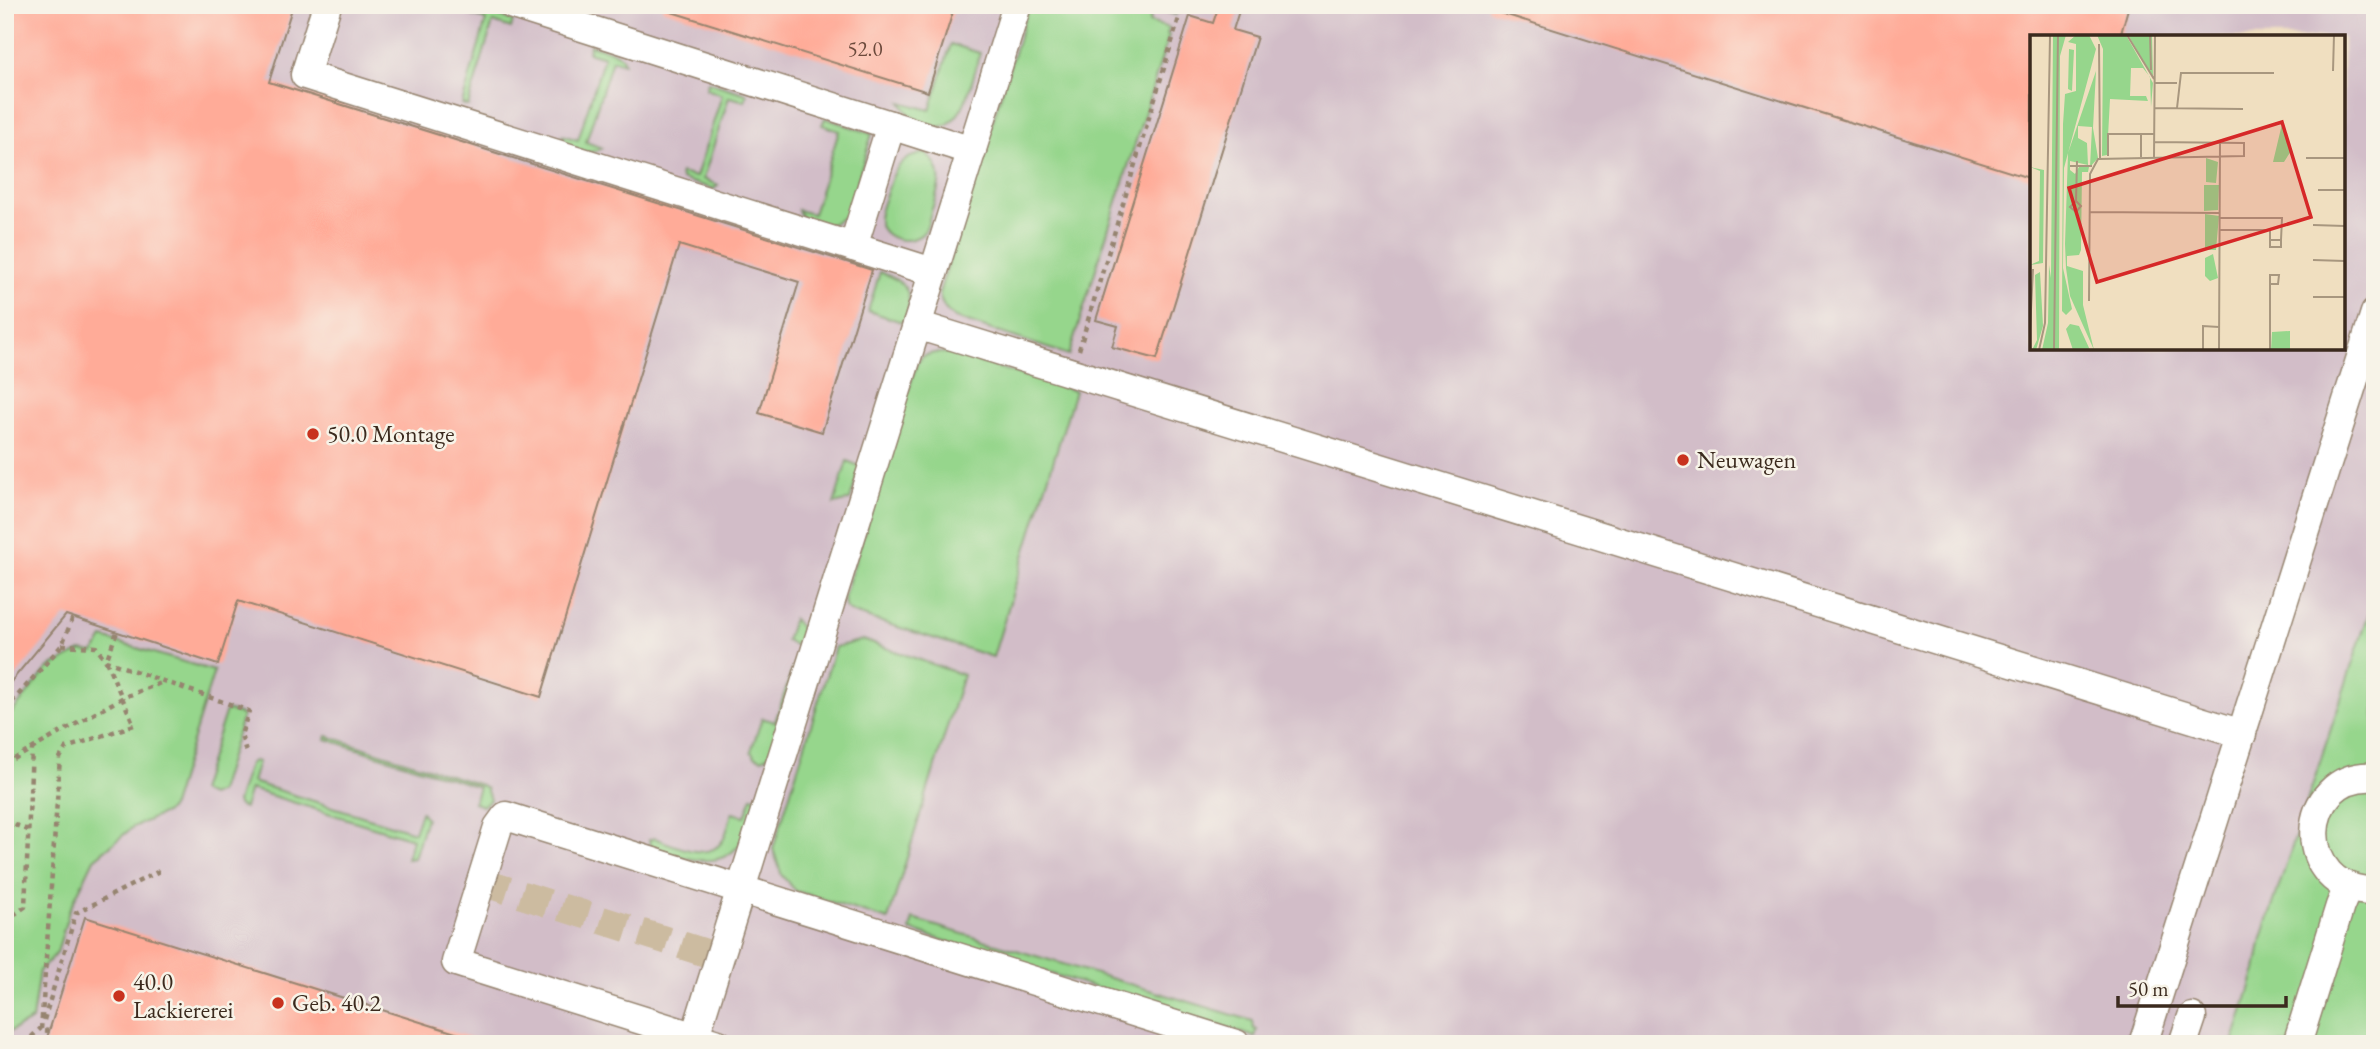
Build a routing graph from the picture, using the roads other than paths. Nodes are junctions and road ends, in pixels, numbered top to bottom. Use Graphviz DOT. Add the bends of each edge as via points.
graph roads {
  1 [pos="327,5"];
  2 [pos="513,5"];
  3 [pos="1017,5"];
  4 [pos="891,125"];
  5 [pos="971,151"];
  6 [pos="853,247"];
  7 [pos="933,272"];
  8 [pos="2375,313"];
  9 [pos="917,325"];
  10 [pos="2242,734"];
  11 [pos="2375,777"];
  12 [pos="741,889"];
  13 [pos="2361,889"];
  14 [pos="2199,1027"];
  15 [pos="707,1040"];
  16 [pos="1236,1044"];
  17 [pos="2143,1044"];
  18 [pos="2183,1044"];
  19 [pos="2297,1044"];
  1 -- 6 [label="lane" via="305,75"];
  2 -- 4 [label="lane"];
  3 -- 5 [label="lane"];
  4 -- 5 [label="lane"];
  4 -- 6 [label="lane"];
  5 -- 7 [label="lane"];
  6 -- 7 [label="lane"];
  7 -- 9 [label="lane"];
  8 -- 10 [label="lane"];
  9 -- 10 [label="lane"];
  9 -- 12 [label="lane"];
  10 -- 17 [label="lane"];
  11 -- 13 [label="lane" via="2340,785 2328,795 2314,822 2316,853 2329,873"];
  12 -- 15 [label="lane"];
  12 -- 15 [label="lane" via="506,816 498,827 456,962"];
  12 -- 16 [label="lane"];
  13 -- 19 [label="lane"];
  14 -- 18 [label="lane"];
}
